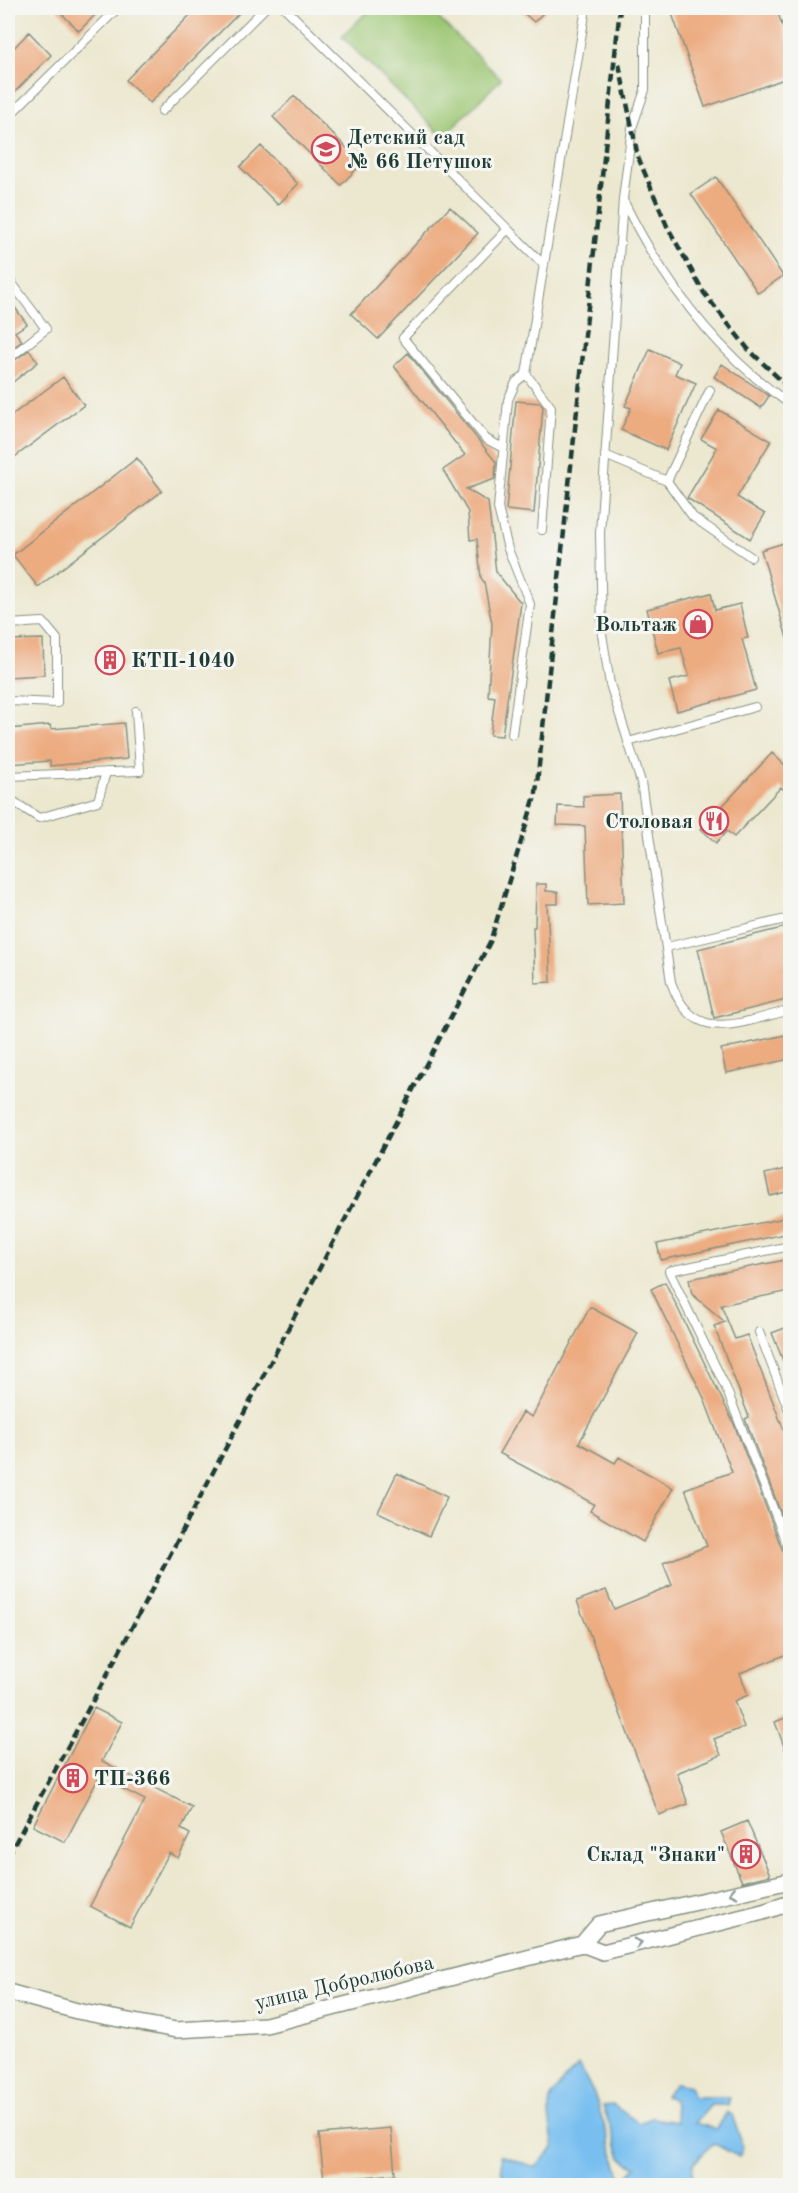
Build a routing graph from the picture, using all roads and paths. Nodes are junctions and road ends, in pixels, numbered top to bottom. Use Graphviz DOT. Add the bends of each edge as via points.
graph roads {
  1 [pos="118,8"];
  2 [pos="265,8"];
  3 [pos="285,8"];
  4 [pos="586,8"];
  5 [pos="645,8"];
  6 [pos="162,111"];
  7 [pos="8,117"];
  8 [pos="623,199"];
  9 [pos="508,229"];
  10 [pos="544,265"];
  11 [pos="8,279"];
  12 [pos="8,359"];
  13 [pos="526,374"];
  14 [pos="710,390"];
  15 [pos="790,404"];
  16 [pos="504,448"];
  17 [pos="605,455"];
  18 [pos="667,481"];
  19 [pos="542,530"];
  20 [pos="751,557"];
  21 [pos="8,624"];
  22 [pos="8,701"];
  23 [pos="754,708"];
  24 [pos="136,711"];
  25 [pos="512,734"];
  26 [pos="628,742"];
  27 [pos="106,772"];
  28 [pos="8,776"];
  29 [pos="8,798"];
  30 [pos="790,918"];
  31 [pos="667,947"];
  32 [pos="790,1010"];
  33 [pos="790,1246"];
  34 [pos="759,1332"];
  35 [pos="790,1413"];
  36 [pos="790,1552"];
  37 [pos="790,1881"];
  38 [pos="790,1903"];
  39 [pos="582,1944"];
  40 [pos="8,1992"];
  1 -- 7 [label="lane"];
  2 -- 6 [label="lane"];
  3 -- 9 [label="lane"];
  4 -- 10 [label="lane"];
  5 -- 8 [label="lane" via="645,90 633,128"];
  8 -- 15 [label="lane" via="648,249 679,297 719,344 764,386"];
  8 -- 17 [label="lane"];
  9 -- 10 [label="lane"];
  9 -- 16 [label="lane" via="403,338 486,439"];
  10 -- 13 [label="lane"];
  11 -- 12 [label="lane" via="46,329"];
  13 -- 16 [label="lane" via="516,382 508,400"];
  13 -- 19 [label="lane" via="551,407"];
  14 -- 18 [label="lane"];
  16 -- 25 [label="lane" via="498,508 508,549 530,604"];
  17 -- 18 [label="lane"];
  17 -- 26 [label="lane" via="600,533 602,634 610,684"];
  18 -- 20 [label="lane" via="693,517"];
  21 -- 22 [label="lane" via="43,622 57,639 57,703"];
  23 -- 26 [label="lane"];
  24 -- 27 [label="lane" via="140,771"];
  26 -- 31 [label="lane" via="641,782"];
  27 -- 28 [label="lane"];
  27 -- 29 [label="lane" via="98,801 39,818"];
  30 -- 31 [label="lane"];
  31 -- 32 [label="lane" via="678,1002 697,1020 721,1027"];
  33 -- 36 [label="lane" via="669,1271 726,1388"];
  34 -- 35 [label="lane"];
  37 -- 39 [label="street, one-way" via="599,1924"];
  39 -- 38 [label="street, улица Добролюбова, one-way" via="603,1952"];
  39 -- 40 [label="street, улица Добролюбова" via="266,2025 176,2030 77,2011"];
}
